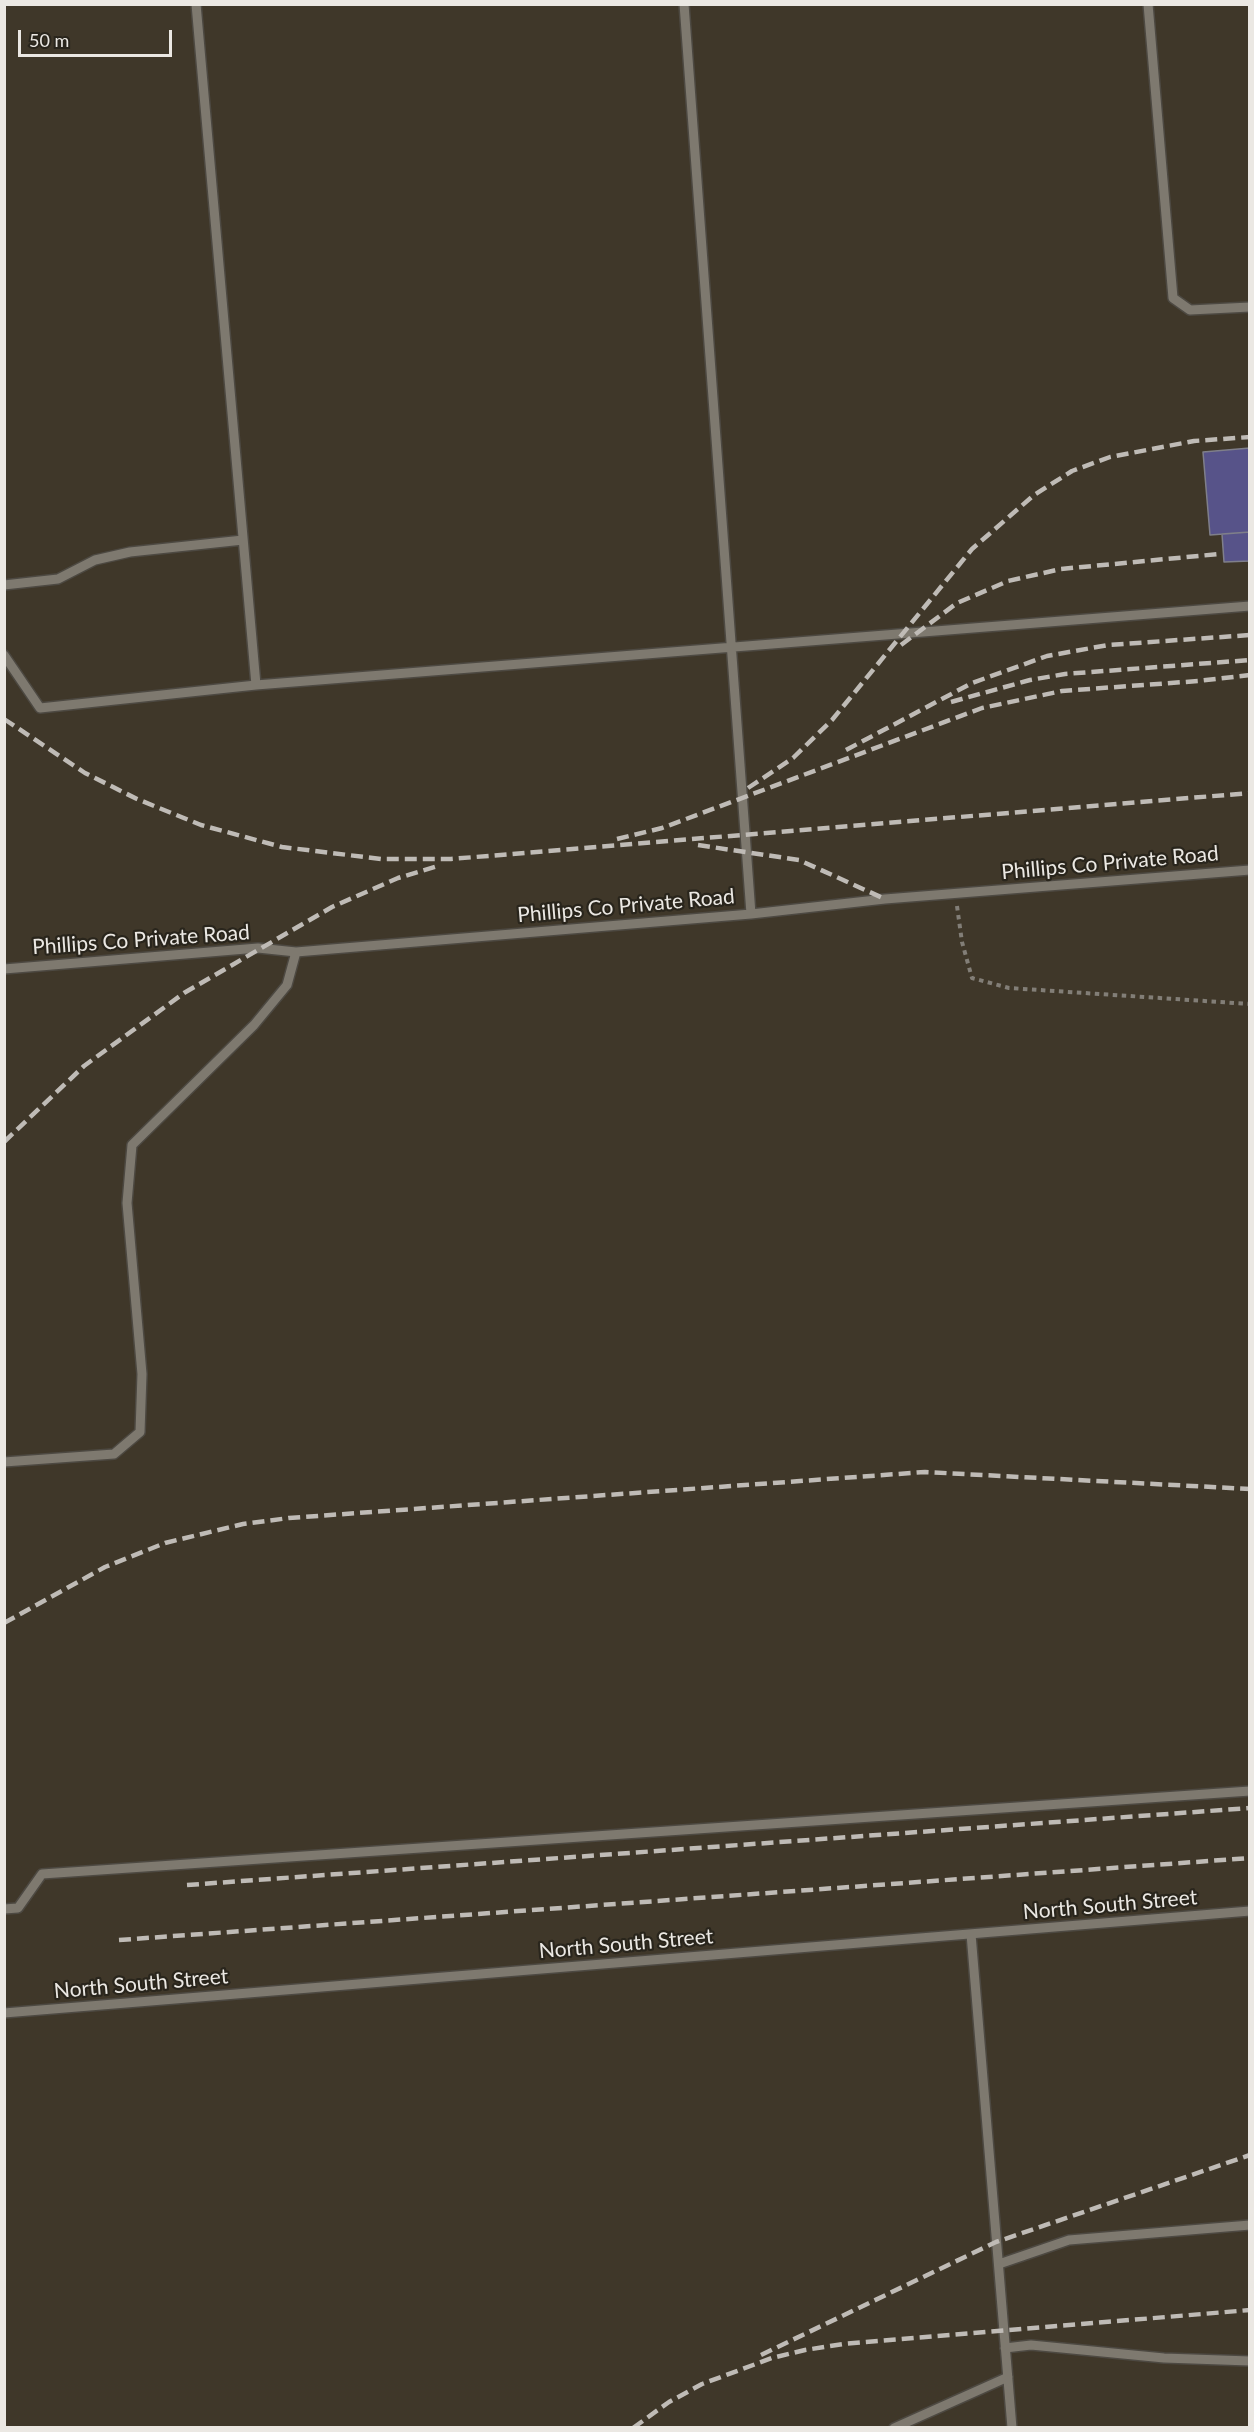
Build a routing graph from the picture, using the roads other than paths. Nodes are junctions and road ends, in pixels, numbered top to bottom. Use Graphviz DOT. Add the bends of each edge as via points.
graph roads {
  1 [pos="196,4"];
  2 [pos="684,4"];
  3 [pos="1149,4"];
  4 [pos="1250,307"];
  5 [pos="243,540"];
  6 [pos="4,585"];
  7 [pos="1250,606"];
  8 [pos="733,646"];
  9 [pos="4,655"];
  10 [pos="256,685"];
  11 [pos="1250,870"];
  12 [pos="751,914"];
  13 [pos="296,952"];
  14 [pos="4,969"];
  15 [pos="4,1462"];
  16 [pos="1250,1791"];
  17 [pos="4,1909"];
  18 [pos="1250,1911"];
  19 [pos="971,1934"];
  20 [pos="4,2013"];
  21 [pos="1250,2225"];
  22 [pos="999,2264"];
  23 [pos="1005,2348"];
  24 [pos="1250,2361"];
  25 [pos="1008,2377"];
  26 [pos="894,2427"];
  27 [pos="1012,2427"];
  1 -- 5 [label="lane"];
  2 -- 8 [label="lane"];
  3 -- 4 [label="lane" via="1173,298 1190,310"];
  5 -- 6 [label="lane" via="130,552 95,560 58,579"];
  5 -- 10 [label="lane"];
  7 -- 8 [label="lane"];
  8 -- 10 [label="lane"];
  8 -- 12 [label="lane"];
  9 -- 10 [label="lane" via="40,708"];
  11 -- 12 [label="lane, Phillips Co Private Road"];
  12 -- 13 [label="lane, Phillips Co Private Road"];
  13 -- 14 [label="lane, Phillips Co Private Road" via="258,948"];
  13 -- 15 [label="lane" via="287,985 254,1025 132,1145 127,1203 142,1374 140,1432 114,1454"];
  16 -- 17 [label="lane" via="42,1874 18,1908"];
  18 -- 19 [label="lane, North South Street"];
  19 -- 20 [label="lane, North South Street"];
  19 -- 22 [label="lane"];
  21 -- 22 [label="lane" via="1069,2240"];
  22 -- 23 [label="lane"];
  23 -- 24 [label="lane" via="1031,2345 1164,2358"];
  23 -- 25 [label="lane"];
  25 -- 26 [label="lane"];
  25 -- 27 [label="lane"];
}
